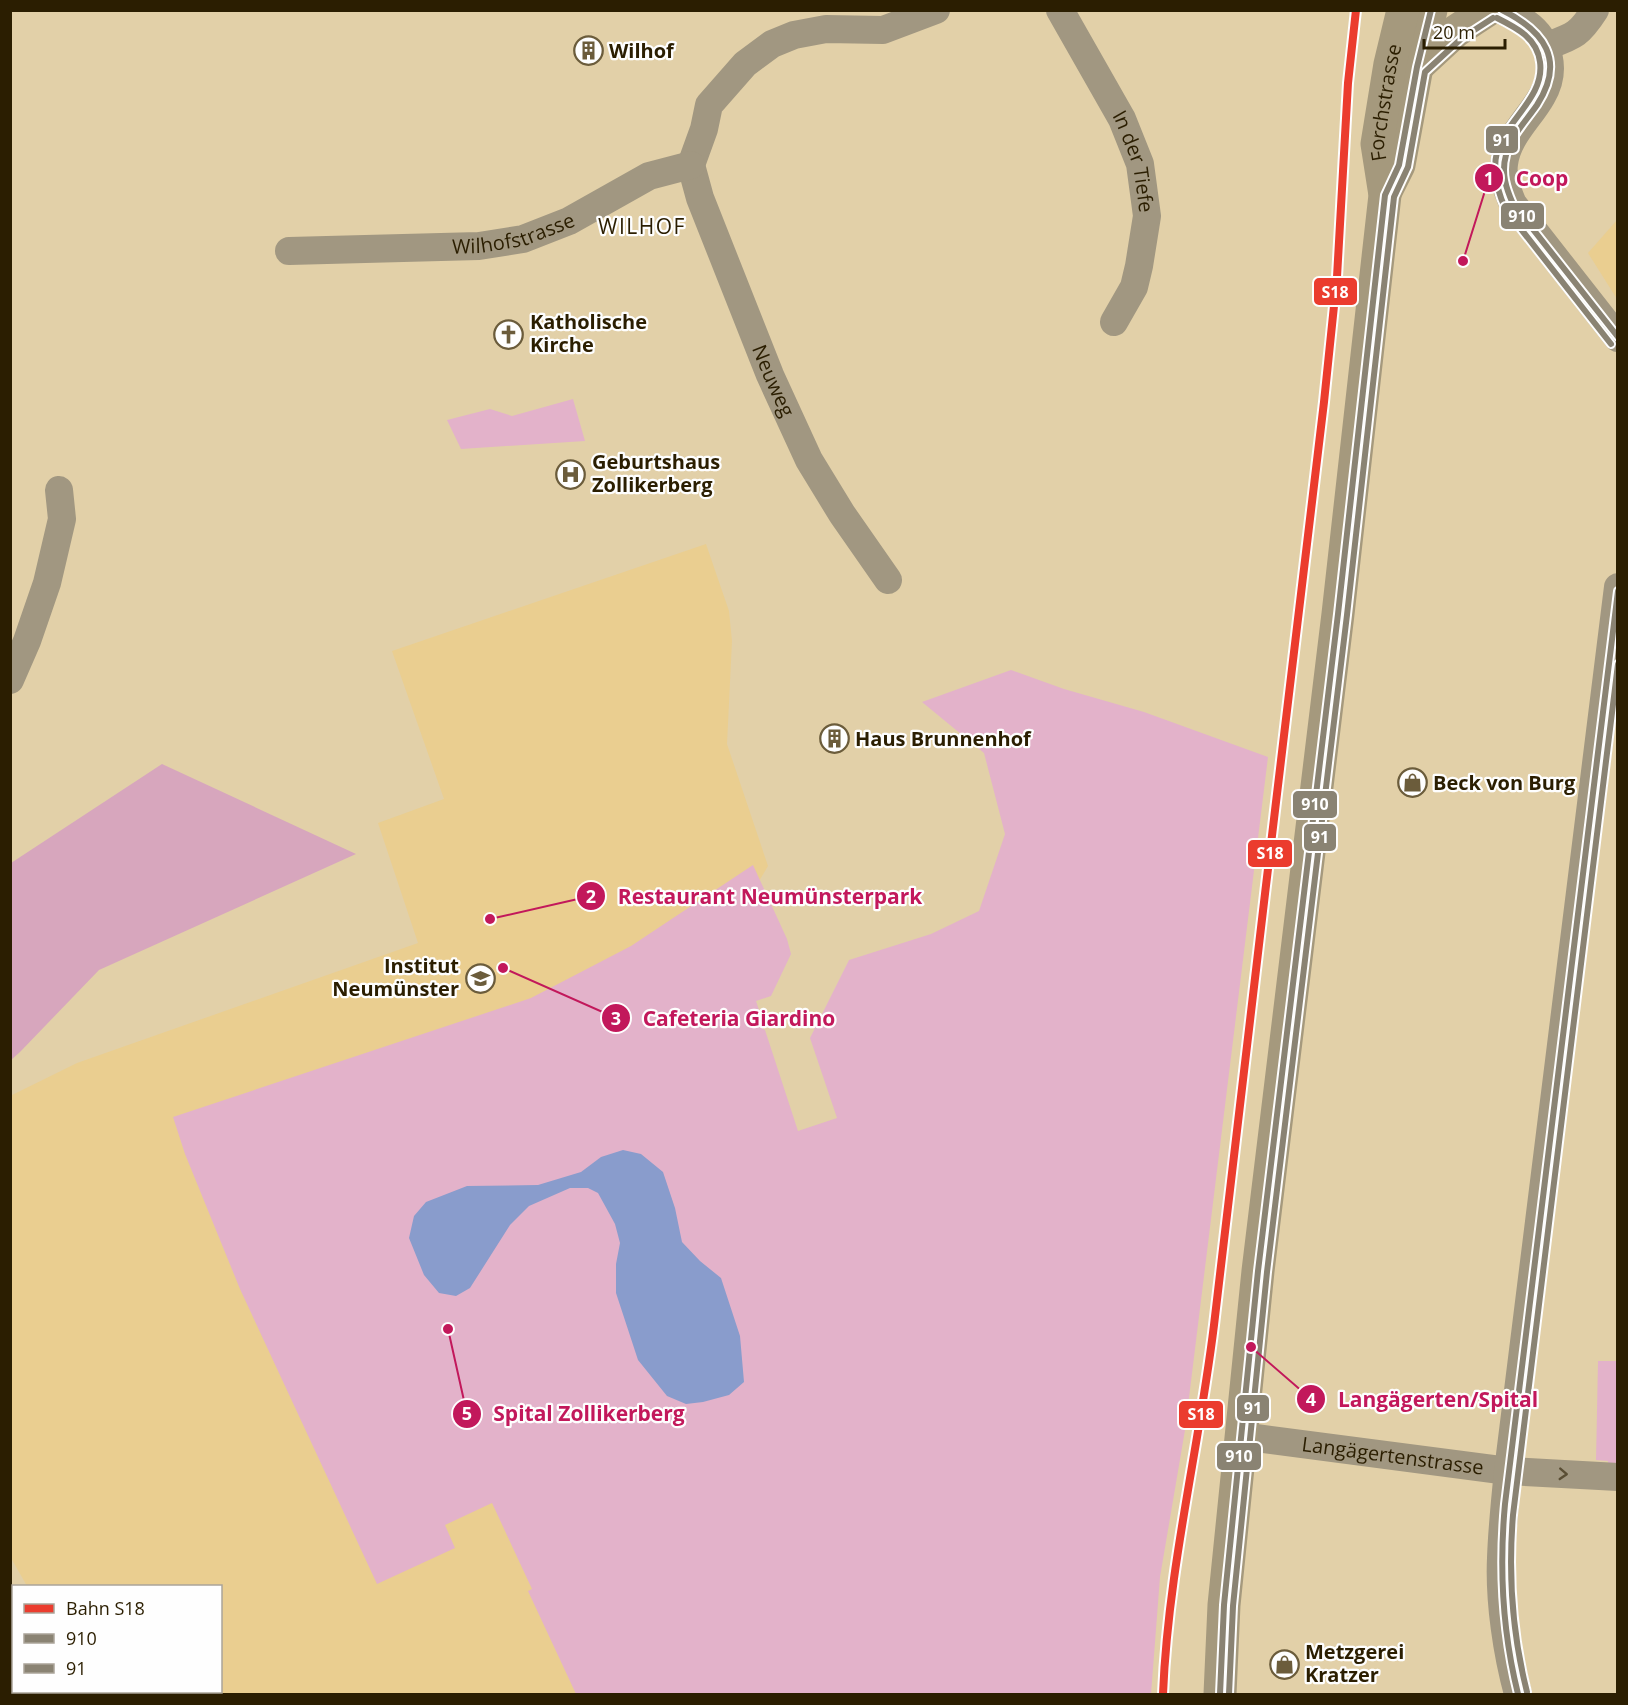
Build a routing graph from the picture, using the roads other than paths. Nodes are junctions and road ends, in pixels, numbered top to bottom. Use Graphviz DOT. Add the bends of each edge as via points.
graph roads {
  1 [pos="1060,10"];
  2 [pos="1403,10"];
  3 [pos="1431,10"];
  4 [pos="1488,10"];
  5 [pos="1501,10"];
  6 [pos="1595,10"];
  7 [pos="931,12"];
  8 [pos="1547,46"];
  9 [pos="1417,67"];
  10 [pos="691,165"];
  11 [pos="1384,195"];
  12 [pos="289,251"];
  13 [pos="1114,322"];
  14 [pos="1617,338"];
  15 [pos="59,490"];
  16 [pos="888,580"];
  17 [pos="1617,587"];
  18 [pos="10,680"];
  19 [pos="1241,1436"];
  20 [pos="1508,1471"];
  21 [pos="1617,1477"];
  22 [pos="1220,1695"];
  23 [pos="1518,1695"];
  1 -- 13 [label="street, In der Tiefe" via="1122,119 1140,164 1147,216 1139,266 1134,287"];
  2 -- 11 [label="main road, Forchstrasse" via="1377,144"];
  3 -- 9 [label="main road, Forchstrasse"];
  4 -- 9 [label="main road" via="1456,31"];
  5 -- 8 [label="street" via="1526,22"];
  6 -- 8 [label="street" via="1575,36"];
  7 -- 10 [label="street" via="883,30 826,29 794,34 772,44 746,64 709,105"];
  8 -- 14 [label="street" via="1551,70 1543,95 1515,133 1503,165 1505,181 1513,204"];
  9 -- 11 [label="main road, Forchstrasse" via="1399,165"];
  10 -- 12 [label="street, Wilhofstrasse" via="649,176 569,221 523,238 479,246"];
  10 -- 16 [label="street, Neuweg" via="700,198 770,375 809,460"];
  11 -- 19 [label="main road, Forchstrasse"];
  15 -- 18 [label="street" via="62,519 47,582"];
  17 -- 20 [label="street"];
  19 -- 20 [label="street, Langägertenstrasse"];
  19 -- 22 [label="main road, Forchstrasse" via="1224,1605"];
  20 -- 21 [label="street, Langägertenstrasse, one-way"];
  20 -- 23 [label="street" via="1501,1580"];
}
